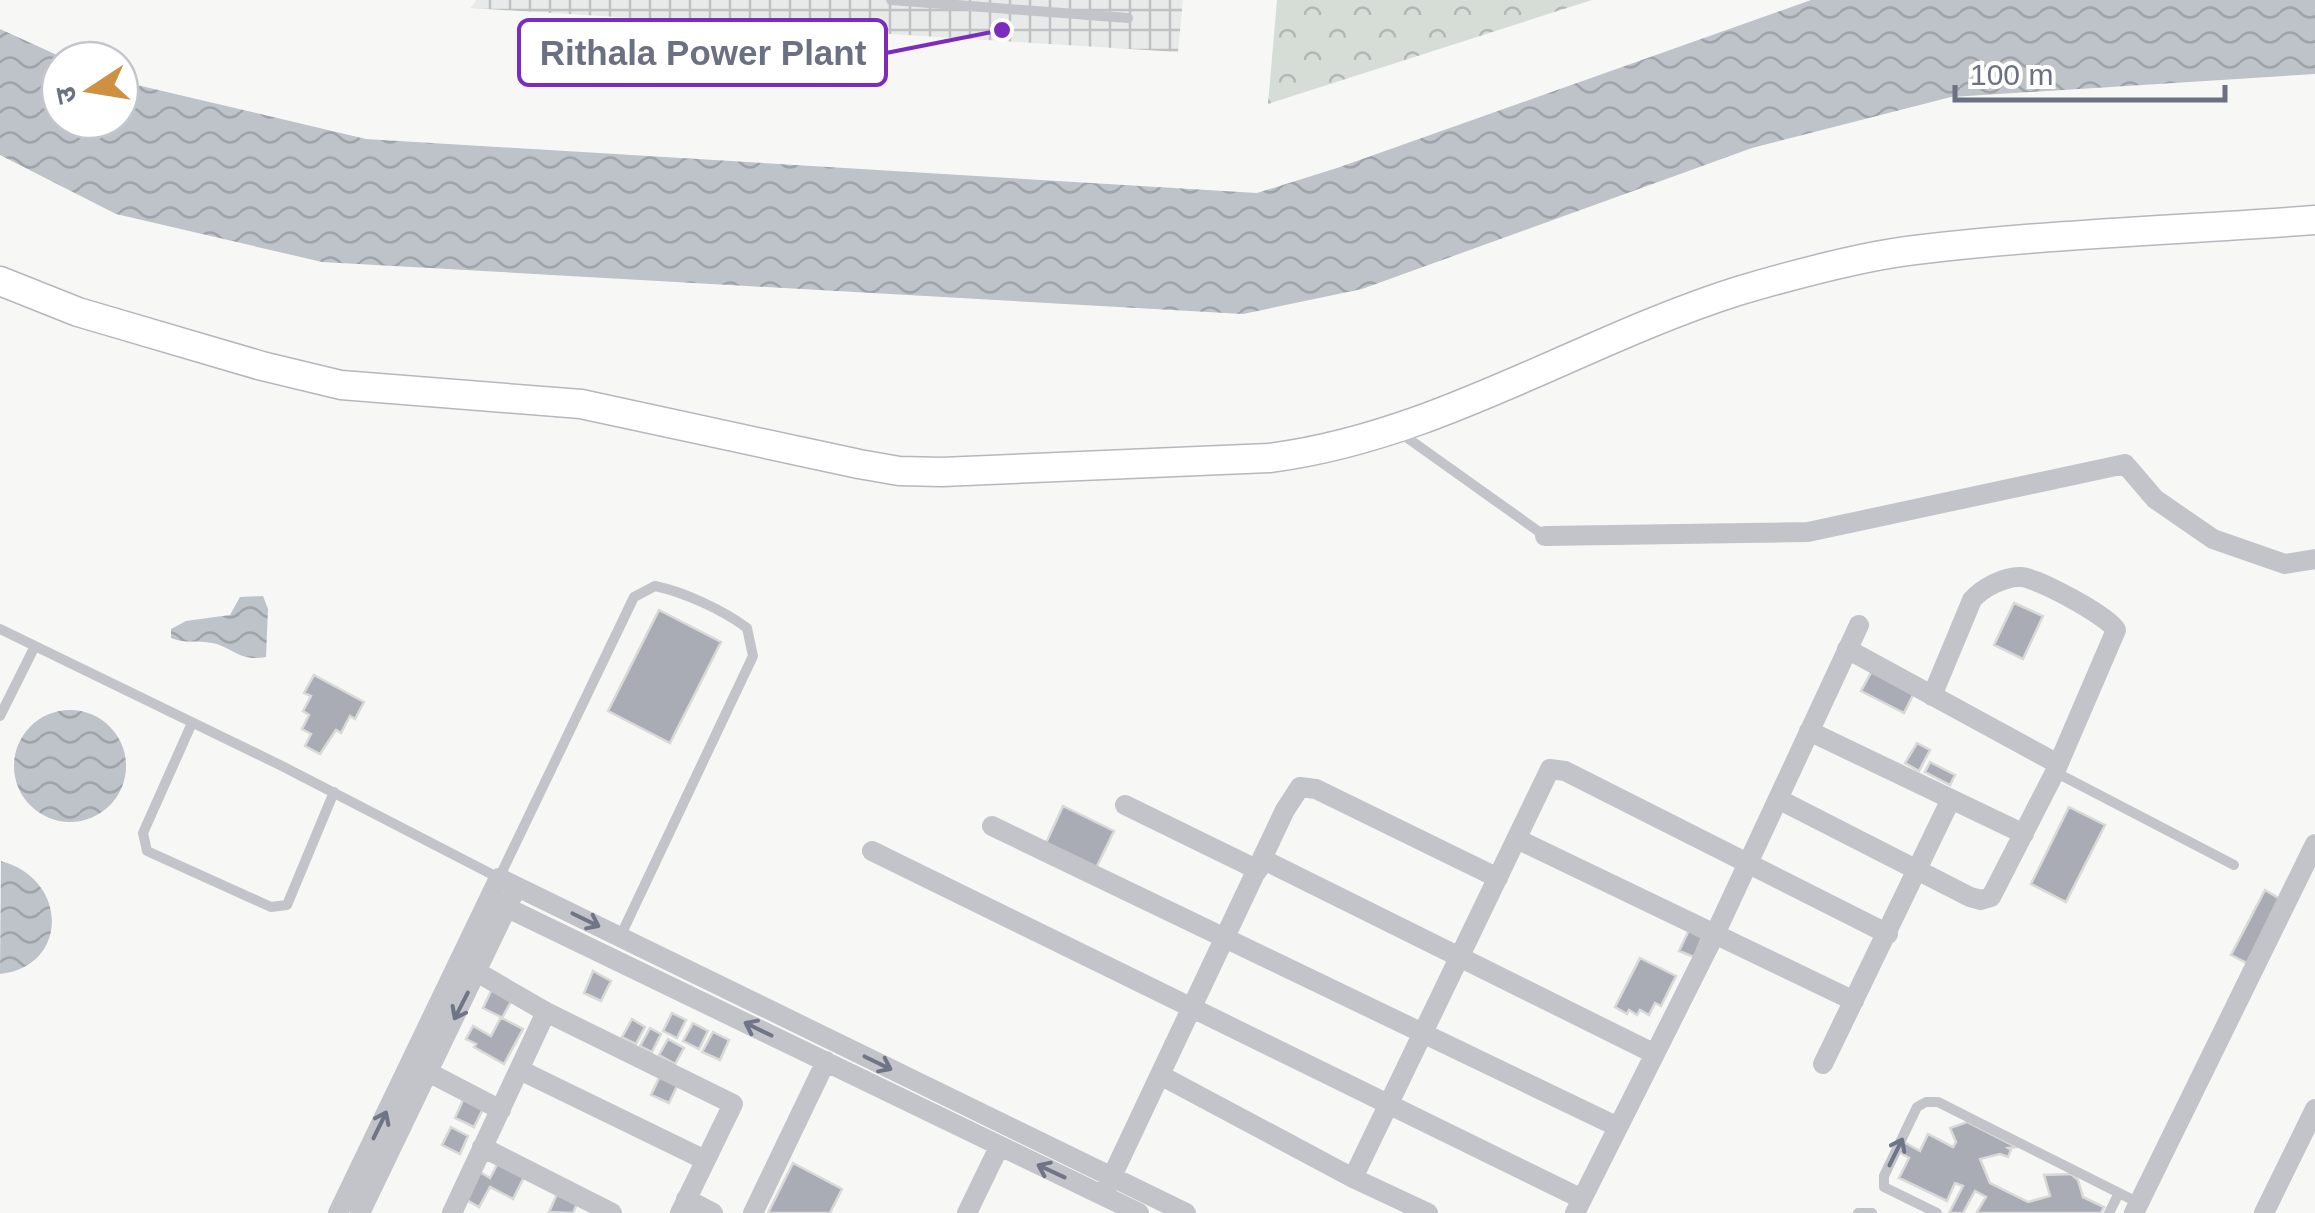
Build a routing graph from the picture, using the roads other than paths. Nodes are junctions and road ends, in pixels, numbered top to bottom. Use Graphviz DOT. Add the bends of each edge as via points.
graph roads {
  1 [pos="891,0"];
  2 [pos="1019,5"];
  3 [pos="1128,18"];
  4 [pos="2315,220"];
  5 [pos="0,280"];
  6 [pos="1395,429"];
  7 [pos="1545,536"];
  8 [pos="2315,559"];
  9 [pos="1859,625"];
  10 [pos="0,629"];
  11 [pos="34,646"];
  12 [pos="1848,649"];
  13 [pos="1932,696"];
  14 [pos="0,716"];
  15 [pos="192,723"];
  16 [pos="1809,732"];
  17 [pos="2056,768"];
  18 [pos="334,792"];
  19 [pos="1778,799"];
  20 [pos="1951,799"];
  21 [pos="1125,804"];
  22 [pos="992,826"];
  23 [pos="2024,834"];
  24 [pos="1516,838"];
  25 [pos="2315,844"];
  26 [pos="872,851"];
  27 [pos="1748,863"];
  28 [pos="1261,865"];
  29 [pos="2234,865"];
  30 [pos="1920,870"];
  31 [pos="1498,878"];
  32 [pos="508,882"];
  33 [pos="498,903"];
  34 [pos="1715,934"];
  35 [pos="1888,934"];
  36 [pos="620,937"];
  37 [pos="1226,938"];
  38 [pos="1460,957"];
  39 [pos="469,967"];
  40 [pos="1854,1001"];
  41 [pos="1192,1008"];
  42 [pos="546,1012"];
  43 [pos="1423,1033"];
  44 [pos="1653,1053"];
  45 [pos="826,1062"];
  46 [pos="1822,1064"];
  47 [pos="520,1070"];
  48 [pos="428,1072"];
  49 [pos="1160,1076"];
  50 [pos="1389,1104"];
  51 [pos="2315,1109"];
  52 [pos="501,1110"];
  53 [pos="1618,1127"];
  54 [pos="482,1147"];
  55 [pos="999,1147"];
  56 [pos="704,1160"];
  57 [pos="1353,1178"];
  58 [pos="1107,1186"];
  59 [pos="2119,1193"];
  60 [pos="683,1206"];
  61 [pos="1579,1206"];
  62 [pos="2137,1208"];
  63 [pos="455,1212"];
  64 [pos="338,1213"];
  65 [pos="360,1213"];
  66 [pos="612,1213"];
  67 [pos="713,1213"];
  68 [pos="753,1213"];
  69 [pos="967,1213"];
  70 [pos="1139,1213"];
  71 [pos="1186,1213"];
  72 [pos="1428,1213"];
  73 [pos="1858,1213"];
  74 [pos="1872,1213"];
  75 [pos="1937,1213"];
  76 [pos="2109,1213"];
  77 [pos="2264,1213"];
  1 -- 2 [label="lane"];
  2 -- 3 [label="lane"];
  4 -- 6 [label="street" via="1880,256 1724,296"];
  5 -- 6 [label="street" via="78,312 341,385 581,404 899,470 1269,458"];
  6 -- 7 [label="lane"];
  7 -- 8 [label="street" via="1808,532 2124,464 2155,499 2213,540 2286,564"];
  9 -- 12 [label="street"];
  10 -- 11 [label="lane"];
  11 -- 14 [label="lane"];
  11 -- 15 [label="lane"];
  12 -- 13 [label="street"];
  12 -- 16 [label="street"];
  13 -- 17 [label="street"];
  13 -- 17 [label="street" via="1972,600 1984,589 2023,577 2106,618 2115,638"];
  15 -- 18 [label="lane"];
  15 -- 18 [label="lane" via="143,833 147,850 271,907 287,905"];
  16 -- 19 [label="street"];
  16 -- 20 [label="street"];
  17 -- 23 [label="street"];
  17 -- 29 [label="lane"];
  18 -- 32 [label="lane"];
  19 -- 27 [label="street"];
  19 -- 30 [label="street"];
  20 -- 23 [label="street"];
  20 -- 30 [label="street"];
  21 -- 28 [label="street"];
  22 -- 37 [label="street"];
  23 -- 30 [label="street" via="1991,896 1980,900"];
  24 -- 27 [label="street" via="1546,775 1558,768"];
  24 -- 31 [label="street"];
  24 -- 34 [label="street"];
  25 -- 62 [label="street"];
  26 -- 41 [label="street"];
  27 -- 34 [label="street"];
  27 -- 35 [label="street"];
  28 -- 31 [label="street" via="1294,793 1307,786"];
  28 -- 37 [label="street"];
  28 -- 38 [label="street"];
  30 -- 35 [label="street"];
  31 -- 38 [label="street"];
  32 -- 33 [label="street"];
  32 -- 36 [label="street, one-way"];
  32 -- 36 [label="lane" via="634,597 654,586 667,588 736,620 747,628 752,656"];
  33 -- 39 [label="street"];
  45 -- 33 [label="street, one-way"];
  34 -- 40 [label="street"];
  34 -- 44 [label="street"];
  35 -- 40 [label="street"];
  36 -- 58 [label="street, one-way"];
  37 -- 41 [label="street"];
  37 -- 43 [label="street"];
  38 -- 43 [label="street"];
  38 -- 44 [label="street"];
  39 -- 42 [label="street"];
  39 -- 48 [label="street, one-way"];
  64 -- 39 [label="street, one-way"];
  40 -- 46 [label="street"];
  41 -- 49 [label="street"];
  41 -- 50 [label="street"];
  42 -- 47 [label="street"];
  42 -- 56 [label="street" via="733,1104"];
  43 -- 50 [label="street"];
  43 -- 53 [label="street"];
  44 -- 53 [label="street"];
  45 -- 55 [label="street"];
  45 -- 68 [label="street"];
  47 -- 52 [label="street"];
  47 -- 56 [label="street"];
  48 -- 52 [label="street"];
  48 -- 65 [label="street"];
  49 -- 57 [label="street"];
  49 -- 58 [label="street"];
  50 -- 57 [label="street"];
  50 -- 61 [label="street"];
  51 -- 77 [label="street"];
  52 -- 54 [label="street"];
  53 -- 61 [label="street"];
  54 -- 63 [label="street"];
  54 -- 66 [label="street"];
  58 -- 55 [label="street, one-way"];
  55 -- 69 [label="street"];
  56 -- 60 [label="street"];
  57 -- 72 [label="street"];
  58 -- 70 [label="street"];
  58 -- 71 [label="street"];
  59 -- 62 [label="lane"];
  75 -- 59 [label="lane, one-way" via="1884,1187 1926,1102 1938,1102"];
  59 -- 76 [label="lane"];
  60 -- 67 [label="street"];
  73 -- 74 [label="lane"];
}
